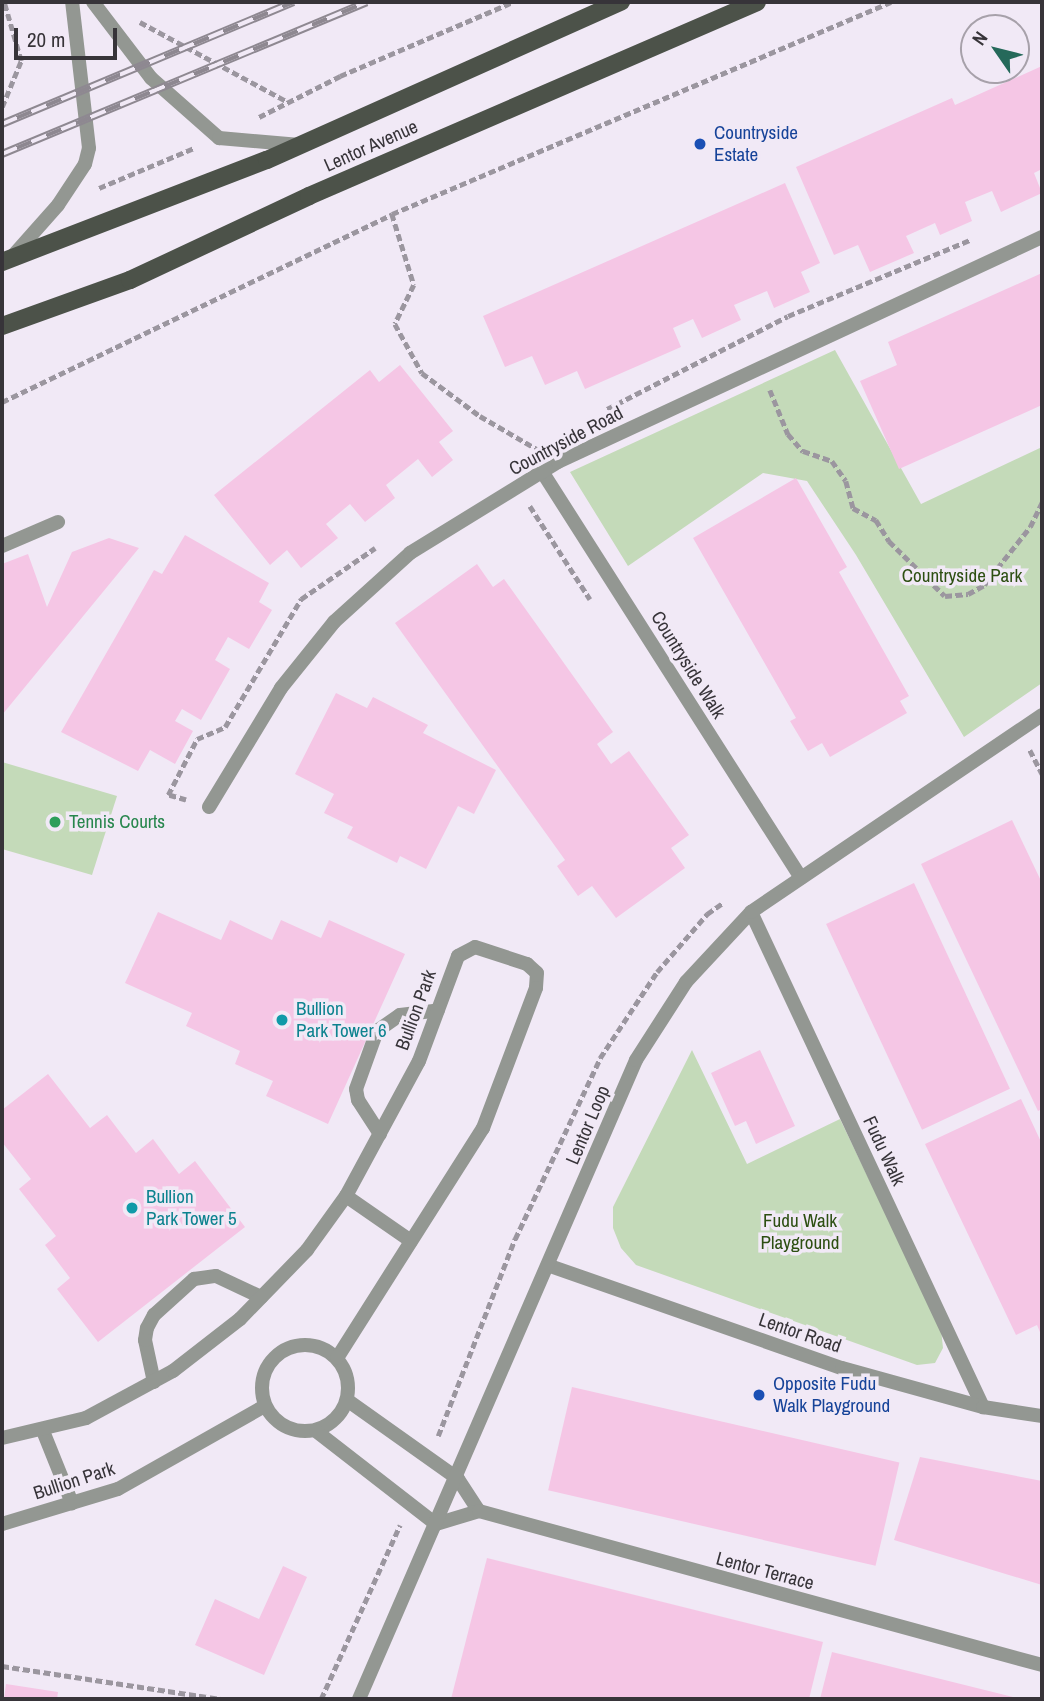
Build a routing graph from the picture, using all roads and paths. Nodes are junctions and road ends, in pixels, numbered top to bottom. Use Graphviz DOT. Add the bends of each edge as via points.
graph roads {
  1 [pos="4,2"];
  2 [pos="72,2"];
  3 [pos="93,2"];
  4 [pos="513,2"];
  5 [pos="621,2"];
  6 [pos="757,2"];
  7 [pos="891,2"];
  8 [pos="135,19"];
  9 [pos="287,102"];
  10 [pos="2,107"];
  11 [pos="219,138"];
  12 [pos="301,145"];
  13 [pos="58,205"];
  14 [pos="391,214"];
  15 [pos="1042,237"];
  16 [pos="7,260"];
  17 [pos="2,326"];
  18 [pos="767,383"];
  19 [pos="2,402"];
  20 [pos="558,462"];
  21 [pos="543,473"];
  22 [pos="1042,502"];
  23 [pos="58,522"];
  24 [pos="2,546"];
  25 [pos="1041,721"];
  26 [pos="209,807"];
  27 [pos="801,878"];
  28 [pos="751,912"];
  29 [pos="438,1010"];
  30 [pos="380,1134"];
  31 [pos="346,1196"];
  32 [pos="411,1241"];
  33 [pos="550,1266"];
  34 [pos="261,1297"];
  35 [pos="337,1358"];
  36 [pos="154,1382"];
  37 [pos="347,1400"];
  38 [pos="265,1406"];
  39 [pos="983,1407"];
  40 [pos="1042,1416"];
  41 [pos="43,1431"];
  42 [pos="316,1431"];
  43 [pos="2,1438"];
  44 [pos="458,1479"];
  45 [pos="72,1503"];
  46 [pos="479,1511"];
  47 [pos="2,1524"];
  48 [pos="436,1524"];
  49 [pos="1042,1665"];
  50 [pos="2,1666"];
  51 [pos="221,1699"];
  52 [pos="359,1699"];
  1 -- 10 [label="path" via="21,61"];
  2 -- 13 [label="street" via="89,148 85,164"];
  3 -- 11 [label="street" via="151,78"];
  4 -- 9 [label="path"];
  5 -- 12 [label="main road, Lentor Avenue"];
  6 -- 17 [label="main road, Lentor Avenue" via="309,196 130,280"];
  7 -- 14 [label="path"];
  8 -- 9 [label="path"];
  9 -- 11 [label="path"];
  11 -- 12 [label="street"];
  11 -- 13 [label="path"];
  12 -- 16 [label="main road, Lentor Avenue"];
  13 -- 16 [label="street"];
  14 -- 19 [label="path"];
  14 -- 20 [label="path" via="414,285 395,324 422,373 480,416"];
  15 -- 20 [label="street, Countryside Road"];
  18 -- 22 [label="path" via="788,434 803,451 832,461 846,481 853,508 876,520 889,541 945,596 968,594 984,585 1030,527"];
  20 -- 21 [label="street, Countryside Road"];
  21 -- 26 [label="street, Countryside Road" via="410,553 334,622 281,688"];
  21 -- 27 [label="street, Countryside Walk"];
  23 -- 24 [label="street"];
  25 -- 27 [label="street, Lentor Loop"];
  27 -- 28 [label="street, Lentor Loop"];
  28 -- 33 [label="street, Lentor Loop" via="685,982 636,1060"];
  28 -- 39 [label="street, Fudu Walk"];
  29 -- 30 [label="street, Bullion Park" via="419,1061"];
  29 -- 30 [label="street" via="400,1015 377,1031 356,1088 358,1100"];
  29 -- 32 [label="street, Bullion Park" via="452,965 467,948 527,964 537,973 509,1069 483,1128"];
  30 -- 31 [label="street, Bullion Park"];
  31 -- 32 [label="street"];
  31 -- 34 [label="street, Bullion Park" via="307,1250"];
  32 -- 35 [label="street, Bullion Park"];
  33 -- 39 [label="street, Lentor Road" via="842,1368"];
  33 -- 44 [label="street, Lentor Loop"];
  34 -- 36 [label="street, Bullion Park" via="204,1351"];
  34 -- 36 [label="street" via="216,1276 194,1279 154,1315 147,1328 145,1340"];
  35 -- 37 [label="street" via="349,1385"];
  35 -- 38 [label="street" via="310,1345 281,1352 264,1376"];
  36 -- 41 [label="street, Bullion Park" via="86,1418"];
  37 -- 42 [label="street" via="341,1414"];
  37 -- 44 [label="street"];
  38 -- 42 [label="street" via="286,1428"];
  38 -- 45 [label="street, Bullion Park" via="118,1489"];
  39 -- 40 [label="street, Lentor Road"];
  41 -- 43 [label="street, Bullion Park"];
  41 -- 45 [label="street"];
  42 -- 48 [label="street"];
  44 -- 46 [label="street"];
  44 -- 48 [label="street, Lentor Loop"];
  45 -- 47 [label="street, Bullion Park"];
  46 -- 48 [label="street"];
  46 -- 49 [label="street, Lentor Terrace"];
  48 -- 52 [label="street, Lentor Loop"];
  50 -- 51 [label="path"];
}
